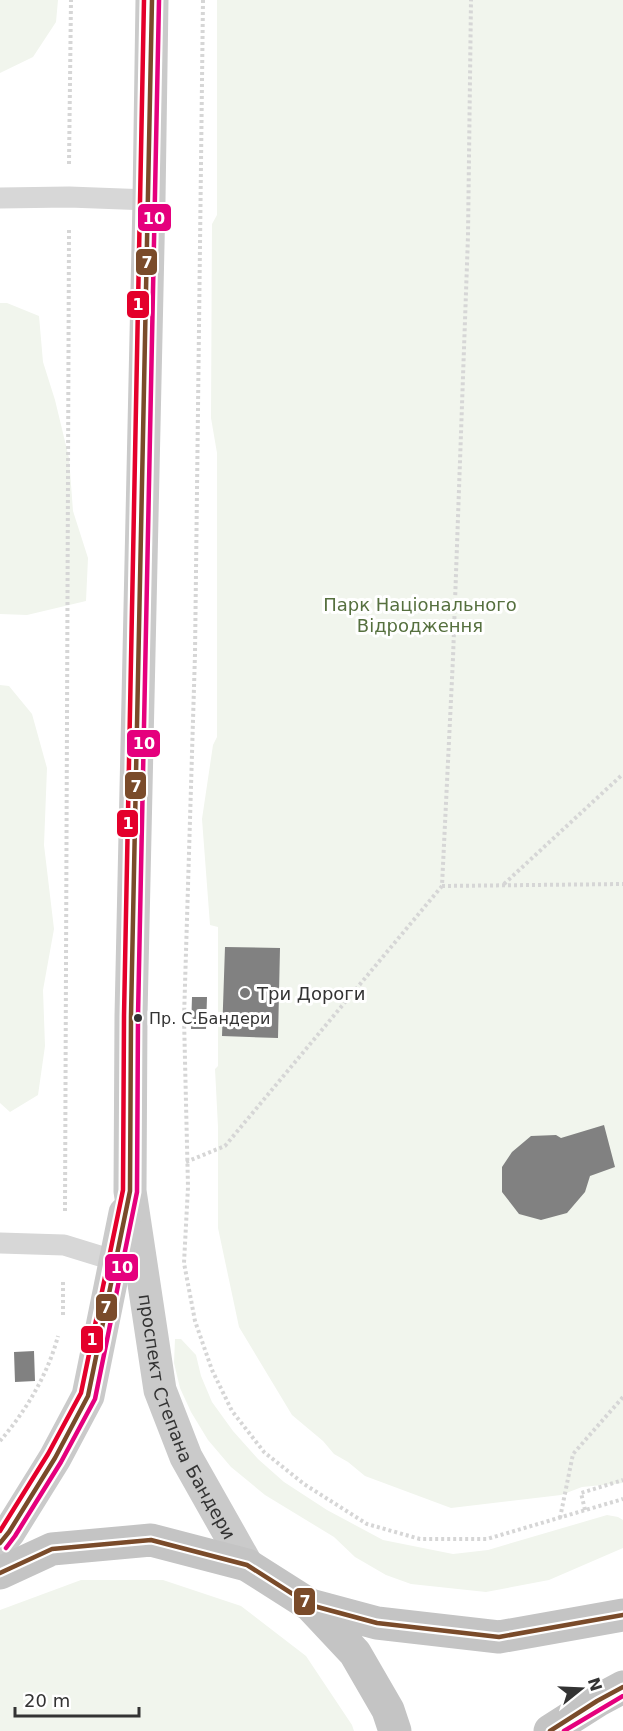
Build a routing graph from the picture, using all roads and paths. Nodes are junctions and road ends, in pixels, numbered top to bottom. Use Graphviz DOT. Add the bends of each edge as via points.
graph roads {
  1 [pos="71,0"];
  2 [pos="152,0"];
  3 [pos="203,0"];
  4 [pos="471,0"];
  5 [pos="69,197"];
  6 [pos="0,198"];
  7 [pos="149,200"];
  8 [pos="623,774"];
  9 [pos="623,884"];
  10 [pos="503,885"];
  11 [pos="442,886"];
  12 [pos="186,1162"];
  13 [pos="130,1191"];
  14 [pos="64,1211"];
  15 [pos="0,1243"];
  16 [pos="116,1261"];
  17 [pos="63,1282"];
  18 [pos="63,1318"];
  19 [pos="60,1329"];
  20 [pos="623,1397"];
  21 [pos="0,1441"];
  22 [pos="623,1480"];
  23 [pos="623,1499"];
  24 [pos="585,1510"];
  25 [pos="560,1518"];
  26 [pos="0,1543"];
  27 [pos="247,1565"];
  28 [pos="0,1573"];
  29 [pos="310,1605"];
  30 [pos="623,1615"];
  31 [pos="623,1687"];
  32 [pos="395,1731"];
  33 [pos="550,1731"];
  1 -- 5 [label="path"];
  2 -- 7 [label="main road, проспект Степана Бандери"];
  3 -- 12 [label="path" via="195,654 184,1018"];
  4 -- 11 [label="path" via="468,236"];
  5 -- 6 [label="lane"];
  5 -- 7 [label="lane"];
  5 -- 14 [label="path"];
  7 -- 13 [label="main road, проспект Степана Бандери"];
  8 -- 10 [label="path"];
  9 -- 10 [label="path"];
  10 -- 11 [label="path"];
  11 -- 12 [label="path" via="225,1146"];
  12 -- 25 [label="path" via="184,1263 195,1321 232,1411 264,1452 304,1484 367,1524 420,1539 487,1539"];
  13 -- 16 [label="main road, проспект Степана Бандери"];
  13 -- 27 [label="main road, проспект Степана Бандери" via="160,1390 186,1457"];
  15 -- 16 [label="lane" via="64,1245"];
  16 -- 26 [label="main road, проспект Степана Бандери" via="88,1396 55,1458"];
  17 -- 18 [label="path"];
  19 -- 21 [label="path" via="36,1390"];
  20 -- 25 [label="path" via="573,1454"];
  22 -- 24 [label="path" via="581,1493"];
  23 -- 24 [label="path"];
  24 -- 25 [label="path"];
  27 -- 28 [label="highway" via="151,1540 52,1549"];
  27 -- 29 [label="highway"];
  29 -- 30 [label="highway" via="377,1623 499,1637"];
  29 -- 32 [label="highway" via="355,1653 388,1710"];
  31 -- 33 [label="highway"];
}
